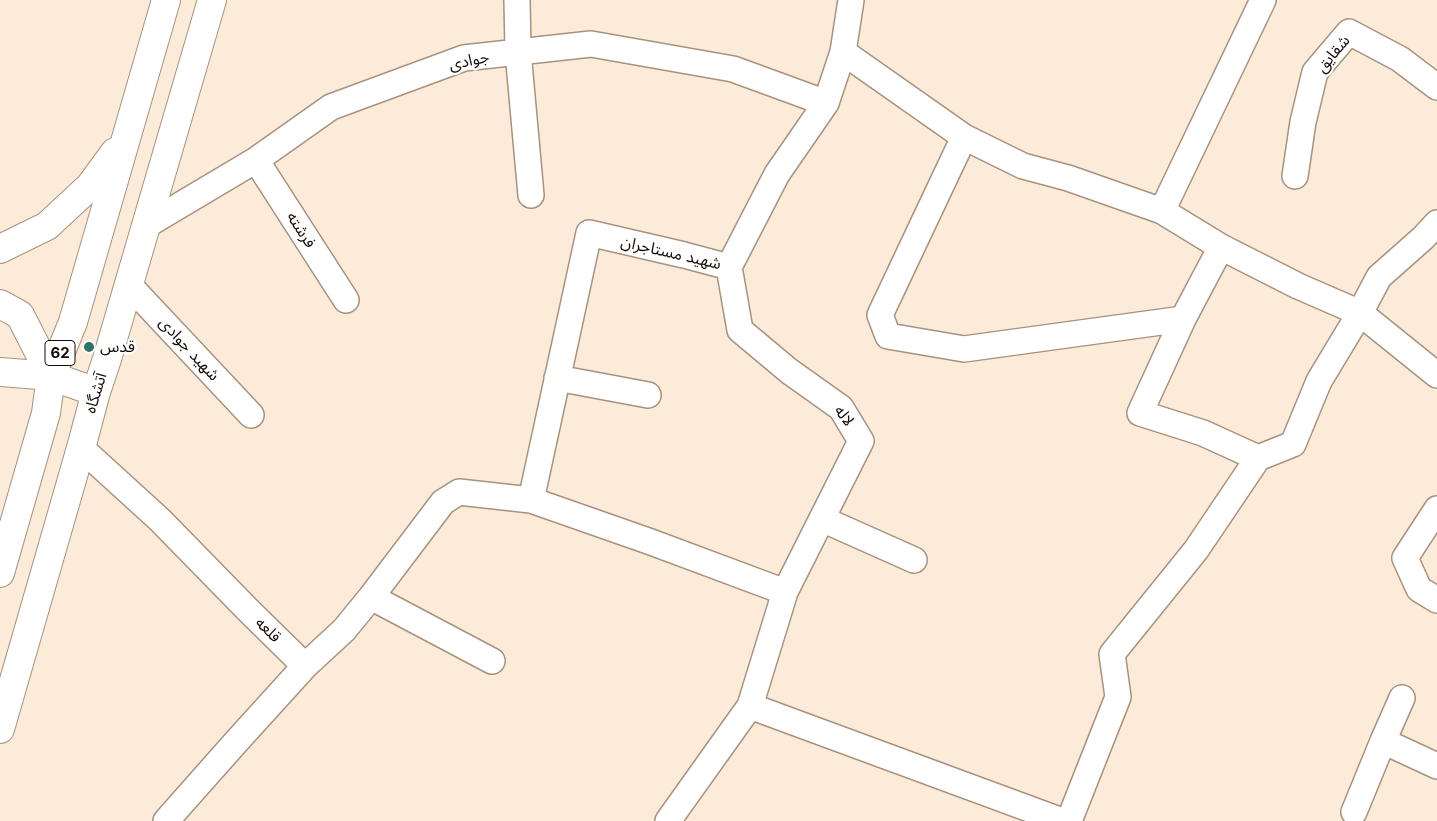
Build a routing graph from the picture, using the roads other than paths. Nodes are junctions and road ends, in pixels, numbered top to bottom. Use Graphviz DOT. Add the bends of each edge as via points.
graph roads {
  1 [pos="166,0"];
  2 [pos="212,0"];
  3 [pos="517,0"];
  4 [pos="851,0"];
  5 [pos="1263,0"];
  6 [pos="518,52"];
  7 [pos="843,52"];
  8 [pos="1437,87"];
  9 [pos="826,102"];
  10 [pos="127,134"];
  11 [pos="964,137"];
  12 [pos="256,160"];
  13 [pos="1295,176"];
  14 [pos="531,195"];
  15 [pos="1162,211"];
  16 [pos="1437,223"];
  17 [pos="145,226"];
  18 [pos="1221,247"];
  19 [pos="0,250"];
  20 [pos="729,267"];
  21 [pos="128,284"];
  22 [pos="346,300"];
  23 [pos="0,304"];
  24 [pos="1360,313"];
  25 [pos="1182,319"];
  26 [pos="0,372"];
  27 [pos="1437,375"];
  28 [pos="51,376"];
  29 [pos="557,378"];
  30 [pos="96,392"];
  31 [pos="648,395"];
  32 [pos="251,415"];
  33 [pos="81,448"];
  34 [pos="1258,458"];
  35 [pos="531,500"];
  36 [pos="1437,509"];
  37 [pos="822,519"];
  38 [pos="914,560"];
  39 [pos="0,573"];
  40 [pos="785,592"];
  41 [pos="372,596"];
  42 [pos="1437,600"];
  43 [pos="492,661"];
  44 [pos="306,666"];
  45 [pos="1402,698"];
  46 [pos="750,706"];
  47 [pos="0,729"];
  48 [pos="1383,741"];
  49 [pos="1437,766"];
  50 [pos="1354,812"];
  51 [pos="166,821"];
  52 [pos="668,821"];
  53 [pos="1062,821"];
  54 [pos="1070,821"];
  1 -- 10 [label="main road, 62"];
  2 -- 17 [label="main road, آتشگاه"];
  3 -- 6 [label="street"];
  4 -- 7 [label="street, شهید مستاجران"];
  5 -- 15 [label="street"];
  6 -- 9 [label="street, جوادی" via="591,44 733,70"];
  6 -- 12 [label="street, جوادی" via="464,58 330,107"];
  6 -- 14 [label="street"];
  7 -- 9 [label="street, شهید مستاجران"];
  7 -- 11 [label="street"];
  8 -- 13 [label="street, شقایق" via="1400,59 1349,32 1315,72"];
  9 -- 20 [label="street, شهید مستاجران" via="777,174"];
  10 -- 19 [label="main road" via="90,186 47,226"];
  10 -- 28 [label="main road, 62" via="73,322"];
  11 -- 15 [label="street" via="1023,166"];
  11 -- 25 [label="street" via="880,315 888,336 964,349"];
  12 -- 17 [label="street, جوادی"];
  12 -- 22 [label="street, فرشته"];
  15 -- 18 [label="street"];
  16 -- 24 [label="street" via="1379,277"];
  17 -- 21 [label="main road, آتشگاه"];
  18 -- 24 [label="street"];
  18 -- 25 [label="street"];
  20 -- 29 [label="street, شهید مستاجران" via="589,233"];
  20 -- 37 [label="street, لاله" via="740,330 841,408 861,441"];
  21 -- 30 [label="main road, آتشگاه"];
  21 -- 32 [label="street, شهید جوادی"];
  23 -- 28 [label="main road" via="20,315"];
  24 -- 27 [label="street"];
  24 -- 34 [label="street" via="1319,380 1293,444"];
  25 -- 34 [label="street" via="1140,413 1203,433"];
  26 -- 28 [label="main road"];
  28 -- 30 [label="main road"];
  28 -- 39 [label="main road, 62" via="46,413"];
  29 -- 31 [label="street"];
  29 -- 35 [label="street, شهید مستاجران"];
  30 -- 33 [label="main road, آتشگاه"];
  33 -- 44 [label="street, قلعه" via="160,520"];
  33 -- 47 [label="main road, آتشگاه"];
  34 -- 54 [label="street" via="1196,550 1112,654 1118,697"];
  35 -- 40 [label="street"];
  35 -- 41 [label="street" via="459,492 443,502"];
  36 -- 42 [label="street" via="1405,558 1419,589"];
  37 -- 38 [label="street"];
  37 -- 40 [label="street, لاله"];
  40 -- 46 [label="street, لاله"];
  41 -- 43 [label="street"];
  41 -- 44 [label="street" via="344,630"];
  44 -- 51 [label="street"];
  45 -- 48 [label="street"];
  46 -- 52 [label="street, لاله"];
  46 -- 53 [label="street"];
  48 -- 49 [label="street"];
  48 -- 50 [label="street"];
}
